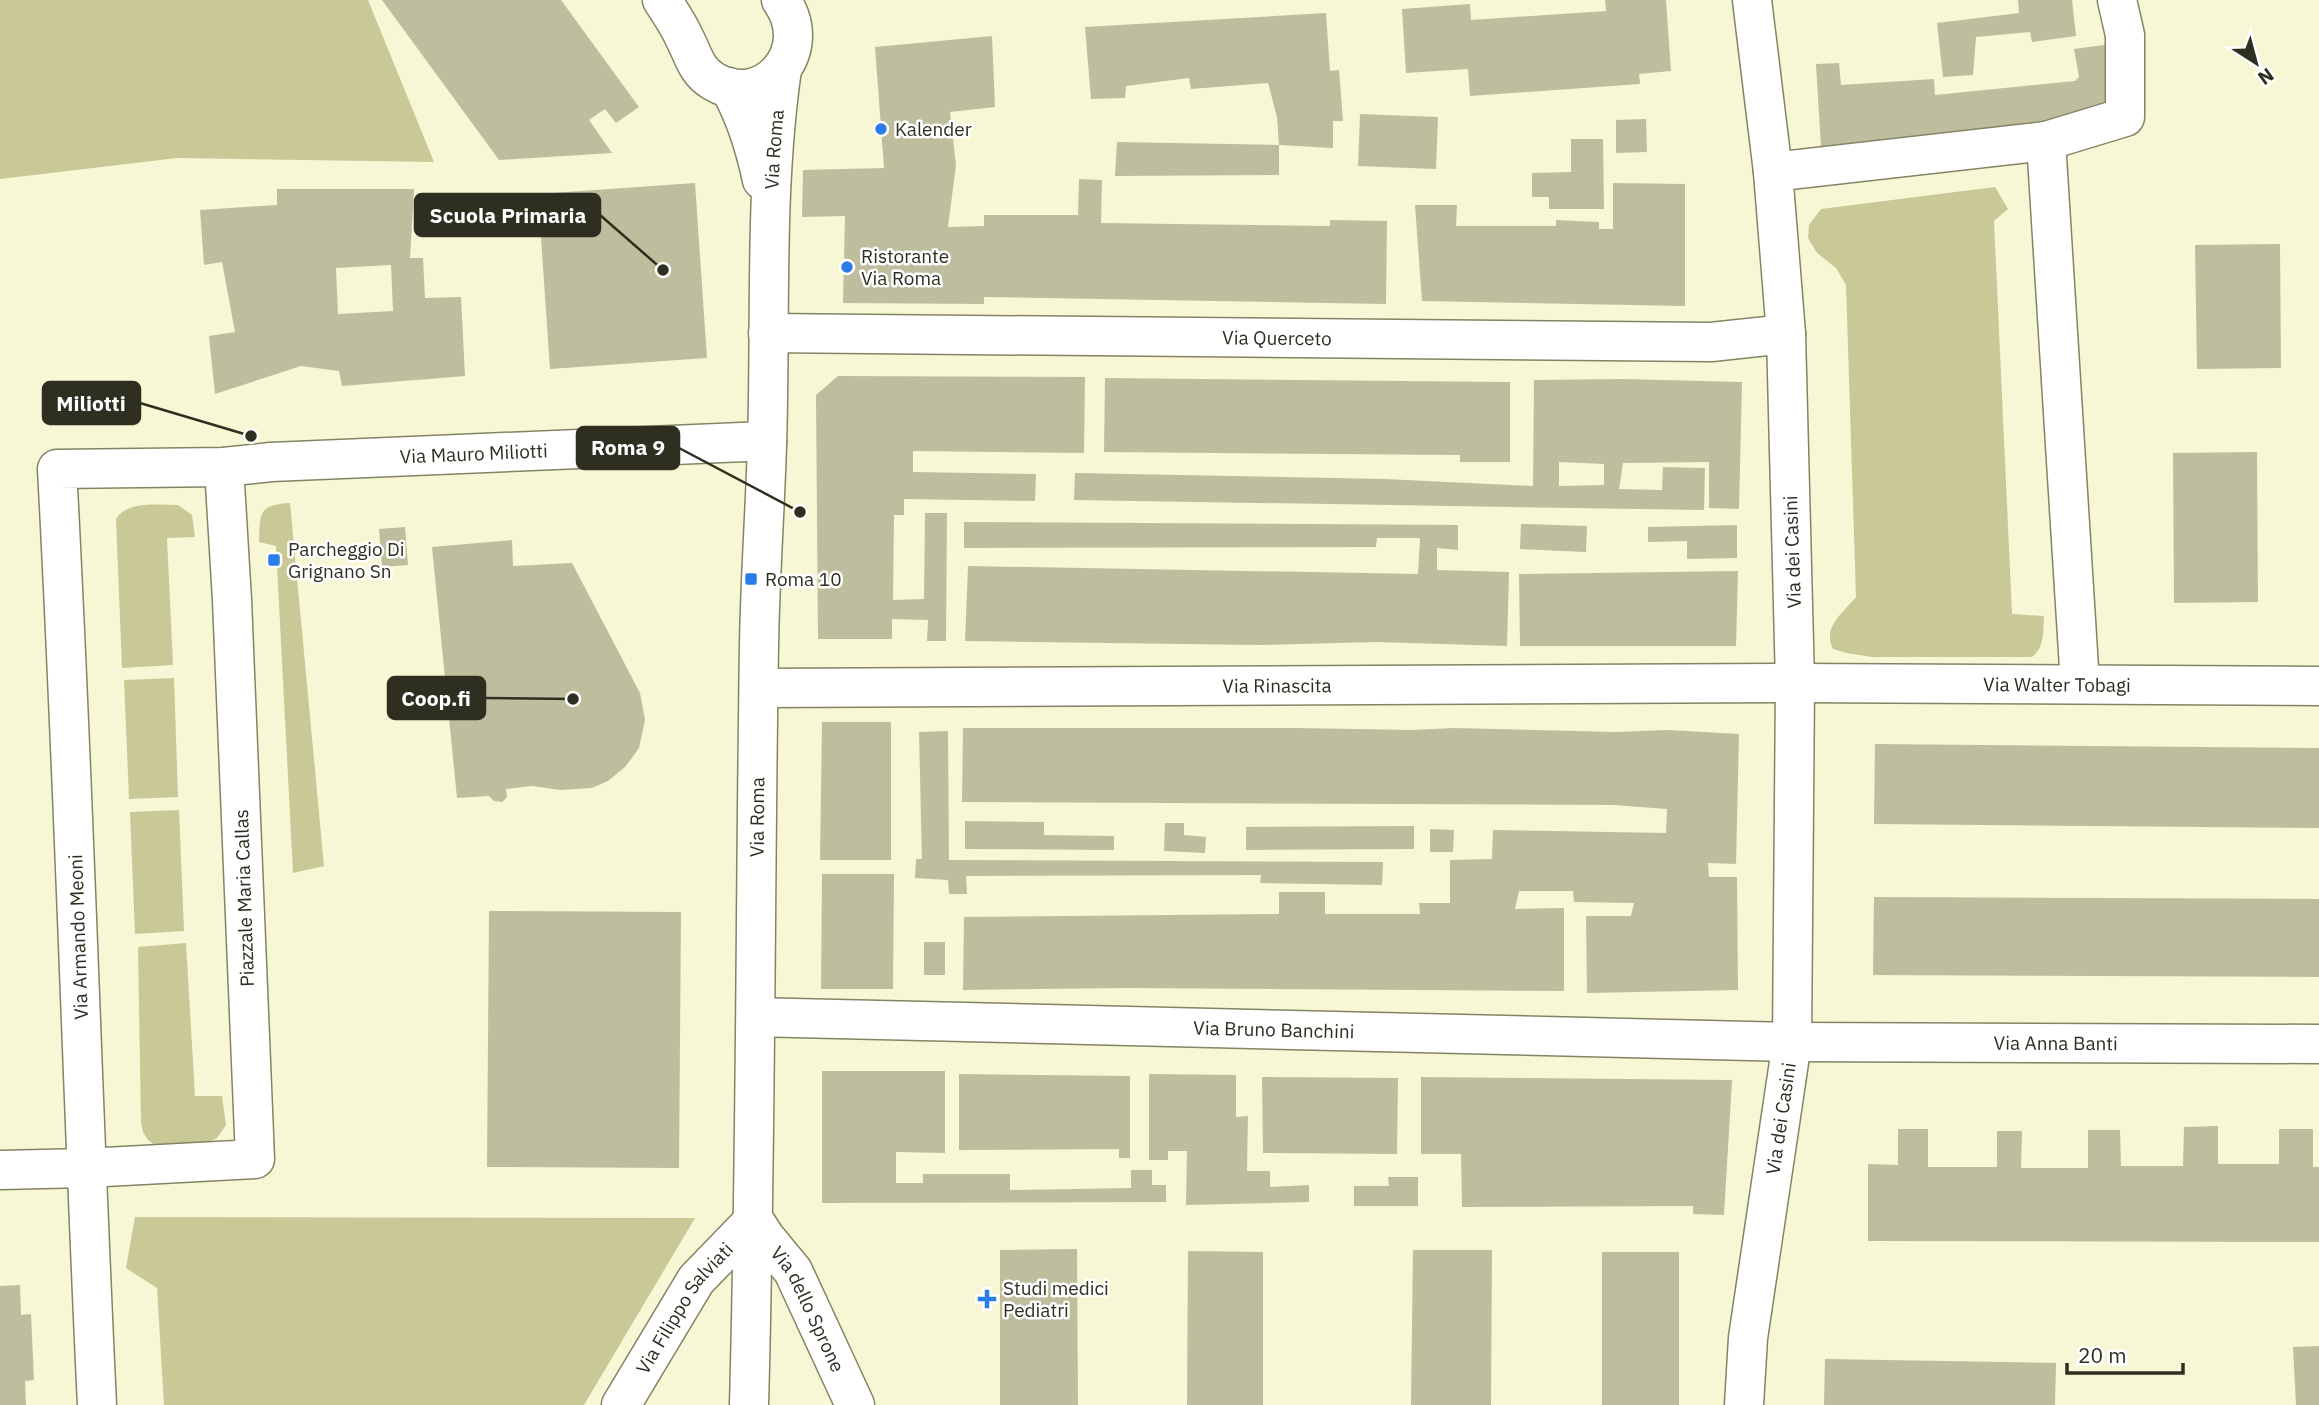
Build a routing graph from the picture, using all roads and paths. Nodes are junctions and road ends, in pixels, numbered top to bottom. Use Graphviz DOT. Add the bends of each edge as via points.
graph roads {
  1 [pos="662,0"];
  2 [pos="701,0"];
  3 [pos="781,0"];
  4 [pos="1752,0"];
  5 [pos="2117,0"];
  6 [pos="688,44"];
  7 [pos="782,69"];
  8 [pos="729,88"];
  9 [pos="2046,141"];
  10 [pos="1773,172"];
  11 [pos="769,231"];
  12 [pos="768,333"];
  13 [pos="1786,334"];
  14 [pos="767,441"];
  15 [pos="224,467"];
  16 [pos="57,469"];
  17 [pos="1795,682"];
  18 [pos="2080,684"];
  19 [pos="2319,686"];
  20 [pos="759,688"];
  21 [pos="756,1017"];
  22 [pos="1792,1042"];
  23 [pos="2319,1044"];
  24 [pos="86,1168"];
  25 [pos="0,1170"];
  26 [pos="754,1220"];
  27 [pos="97,1405"];
  28 [pos="621,1405"];
  29 [pos="749,1405"];
  30 [pos="855,1405"];
  31 [pos="1744,1405"];
  1 -- 6 [label="street"];
  2 -- 6 [label="street" via="690,18"];
  3 -- 7 [label="street, Via Roma" via="793,25 794,40"];
  4 -- 10 [label="street, Via dei Casini"];
  5 -- 9 [label="street" via="2125,35 2125,117"];
  6 -- 8 [label="street" via="701,72"];
  7 -- 8 [label="street, Via Roma" via="767,82"];
  7 -- 11 [label="street, Via Roma"];
  8 -- 11 [label="street, Via Roma" via="752,138"];
  9 -- 10 [label="street"];
  9 -- 18 [label="street"];
  10 -- 13 [label="street, Via dei Casini"];
  11 -- 12 [label="street, Via Roma"];
  12 -- 13 [label="street, Via Querceto" via="1711,342"];
  12 -- 14 [label="street, Via Roma"];
  13 -- 17 [label="street, Via dei Casini"];
  14 -- 15 [label="street, Via Mauro Miliotti"];
  14 -- 20 [label="street, Via Roma"];
  15 -- 16 [label="street, Via Mauro Miliotti"];
  15 -- 24 [label="street, Piazzale Maria Callas" via="255,1159"];
  16 -- 24 [label="street, Via Armando Meoni"];
  17 -- 18 [label="street, Via Walter Tobagi"];
  17 -- 20 [label="street, Via Rinascita"];
  17 -- 22 [label="street, Via dei Casini"];
  18 -- 19 [label="street, Via Walter Tobagi"];
  20 -- 21 [label="street, Via Roma"];
  21 -- 22 [label="street, Via Bruno Banchini"];
  21 -- 26 [label="street, Via Roma"];
  22 -- 23 [label="street, Via Anna Banti"];
  22 -- 31 [label="street, Via dei Casini" via="1748,1338"];
  24 -- 25 [label="street"];
  24 -- 27 [label="street, Via Armando Meoni"];
  26 -- 28 [label="street, Via Filippo Salviati" via="696,1280"];
  26 -- 29 [label="street, Via Roma"];
  26 -- 30 [label="street, Via dello Sprone" via="793,1270"];
}
